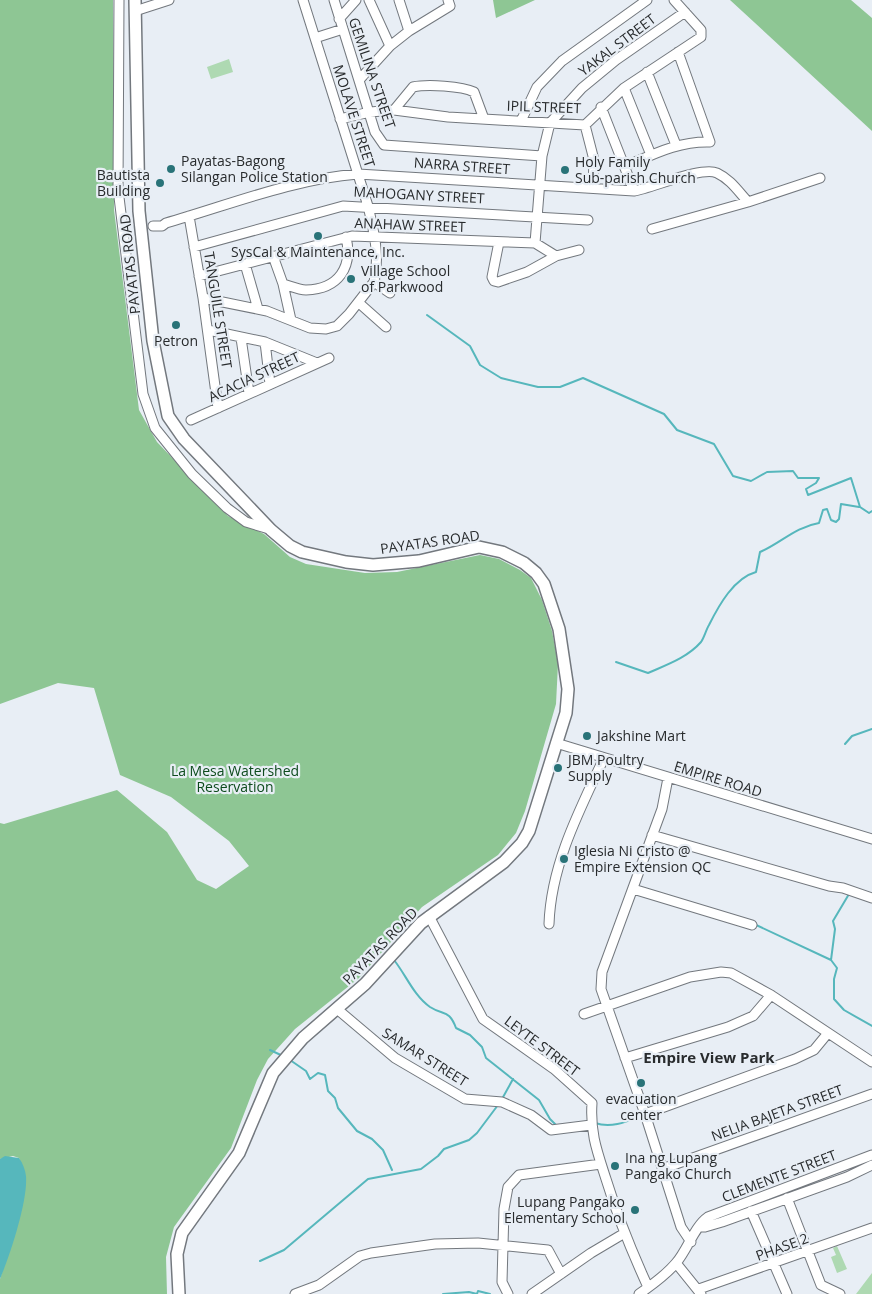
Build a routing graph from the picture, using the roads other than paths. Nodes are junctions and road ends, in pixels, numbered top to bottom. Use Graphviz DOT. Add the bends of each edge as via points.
graph roads {
  1 [pos="119,0"];
  2 [pos="169,0"];
  3 [pos="303,0"];
  4 [pos="334,0"];
  5 [pos="356,0"];
  6 [pos="368,0"];
  7 [pos="399,0"];
  8 [pos="647,0"];
  9 [pos="674,0"];
  10 [pos="449,3"];
  11 [pos="135,5"];
  12 [pos="685,12"];
  13 [pos="339,19"];
  14 [pos="343,29"];
  15 [pos="409,31"];
  16 [pos="315,38"];
  17 [pos="390,46"];
  18 [pos="678,52"];
  19 [pos="647,72"];
  20 [pos="360,79"];
  21 [pos="624,88"];
  22 [pos="601,107"];
  23 [pos="394,110"];
  24 [pos="370,112"];
  25 [pos="340,119"];
  26 [pos="484,119"];
  27 [pos="521,121"];
  28 [pos="550,123"];
  29 [pos="585,125"];
  30 [pos="676,146"];
  31 [pos="651,155"];
  32 [pos="542,156"];
  33 [pos="626,166"];
  34 [pos="358,174"];
  35 [pos="820,178"];
  36 [pos="539,185"];
  37 [pos="593,188"];
  38 [pos="634,191"];
  39 [pos="748,202"];
  40 [pos="368,206"];
  41 [pos="538,215"];
  42 [pos="189,216"];
  43 [pos="588,220"];
  44 [pos="141,228"];
  45 [pos="652,229"];
  46 [pos="346,237"];
  47 [pos="375,237"];
  48 [pos="499,242"];
  49 [pos="535,243"];
  50 [pos="194,247"];
  51 [pos="579,250"];
  52 [pos="273,256"];
  53 [pos="556,256"];
  54 [pos="245,264"];
  55 [pos="199,276"];
  56 [pos="374,282"];
  57 [pos="283,284"];
  58 [pos="390,293"];
  59 [pos="203,298"];
  60 [pos="359,303"];
  61 [pos="258,309"];
  62 [pos="291,320"];
  63 [pos="386,327"];
  64 [pos="208,330"];
  65 [pos="241,338"];
  66 [pos="265,342"];
  67 [pos="328,358"];
  68 [pos="317,363"];
  69 [pos="270,384"];
  70 [pos="249,393"];
  71 [pos="218,408"];
  72 [pos="191,420"];
  73 [pos="271,530"];
  74 [pos="556,743"];
  75 [pos="604,758"];
  76 [pos="668,778"];
  77 [pos="652,835"];
  78 [pos="872,839"];
  79 [pos="633,889"];
  80 [pos="872,898"];
  81 [pos="429,916"];
  82 [pos="549,924"];
  83 [pos="752,925"];
  84 [pos="771,995"];
  85 [pos="606,1005"];
  86 [pos="337,1009"];
  87 [pos="584,1014"];
  88 [pos="829,1034"];
  89 [pos="625,1058"];
  90 [pos="872,1062"];
  91 [pos="872,1094"];
  92 [pos="645,1114"];
  93 [pos="591,1125"];
  94 [pos="869,1161"];
  95 [pos="601,1164"];
  96 [pos="662,1169"];
  97 [pos="872,1176"];
  98 [pos="794,1184"];
  99 [pos="797,1194"];
  100 [pos="788,1198"];
  101 [pos="762,1202"];
  102 [pos="751,1211"];
  103 [pos="700,1226"];
  104 [pos="872,1228"];
  105 [pos="623,1234"];
  106 [pos="691,1242"];
  107 [pos="503,1245"];
  108 [pos="808,1252"];
  109 [pos="676,1263"];
  110 [pos="774,1264"];
  111 [pos="561,1274"];
  112 [pos="648,1287"];
  113 [pos="700,1292"];
  114 [pos="179,1294"];
  115 [pos="295,1294"];
  116 [pos="508,1294"];
  117 [pos="532,1294"];
  118 [pos="639,1294"];
  119 [pos="787,1294"];
  120 [pos="840,1294"];
  1 -- 73 [label="street" via="118,189 143,394 155,428 192,474 246,522"];
  2 -- 11 [label="street"];
  3 -- 16 [label="street, MOLAVE STREET"];
  4 -- 13 [label="street, GEMILINA STREET"];
  5 -- 13 [label="street"];
  6 -- 17 [label="street"];
  7 -- 15 [label="street"];
  8 -- 27 [label="street" via="562,61 537,87"];
  9 -- 12 [label="street, IPIL STREET"];
  10 -- 15 [label="street"];
  11 -- 44 [label="main road, PAYATAS ROAD"];
  12 -- 18 [label="street, IPIL STREET" via="702,35"];
  12 -- 28 [label="street, YAKAL STREET" via="616,60 582,88"];
  13 -- 14 [label="street, GEMILINA STREET"];
  14 -- 16 [label="street"];
  14 -- 20 [label="street, GEMILINA STREET"];
  15 -- 17 [label="street"];
  16 -- 25 [label="street, MOLAVE STREET"];
  17 -- 20 [label="street"];
  18 -- 19 [label="street, IPIL STREET"];
  18 -- 30 [label="street" via="710,142"];
  19 -- 21 [label="street, IPIL STREET"];
  19 -- 30 [label="street"];
  20 -- 24 [label="street, GEMILINA STREET"];
  21 -- 22 [label="street, IPIL STREET"];
  21 -- 31 [label="street"];
  22 -- 29 [label="street, IPIL STREET"];
  22 -- 33 [label="street"];
  23 -- 24 [label="street, IPIL STREET"];
  23 -- 26 [label="street, IPIL STREET"];
  23 -- 26 [label="street" via="413,87 442,87 474,92"];
  24 -- 25 [label="street, IPIL STREET"];
  24 -- 32 [label="street, GEMILINA STREET" via="384,145"];
  25 -- 34 [label="street, MOLAVE STREET"];
  26 -- 27 [label="street, IPIL STREET"];
  27 -- 28 [label="street, IPIL STREET"];
  28 -- 29 [label="street, IPIL STREET"];
  28 -- 32 [label="street, YAKAL STREET"];
  29 -- 37 [label="street" via="594,160"];
  30 -- 31 [label="street"];
  31 -- 33 [label="street"];
  32 -- 36 [label="street, YAKAL STREET"];
  33 -- 38 [label="street"];
  34 -- 36 [label="street, NARRA STREET"];
  34 -- 40 [label="street, MOLAVE STREET"];
  34 -- 42 [label="street, NARRA STREET" via="332,176"];
  35 -- 39 [label="street"];
  36 -- 37 [label="street, NARRA STREET"];
  36 -- 41 [label="street, YAKAL STREET"];
  37 -- 38 [label="street, NARRA STREET"];
  38 -- 39 [label="street, NARRA STREET" via="674,178 714,172 728,180"];
  39 -- 45 [label="street"];
  40 -- 41 [label="street, MAHOGANY STREET"];
  40 -- 47 [label="street, MOLAVE STREET"];
  40 -- 50 [label="street, MAHOGANY STREET" via="343,206"];
  41 -- 43 [label="street, MAHOGANY STREET"];
  41 -- 49 [label="street, YAKAL STREET"];
  42 -- 44 [label="street, NARRA STREET" via="162,226"];
  42 -- 50 [label="street, TANGUILE STREET"];
  44 -- 73 [label="main road, PAYATAS ROAD" via="153,341 168,416 184,439"];
  46 -- 47 [label="street, ANAHAW STREET"];
  46 -- 52 [label="street, ANAHAW STREET"];
  46 -- 57 [label="street" via="347,265 328,286 305,290"];
  47 -- 48 [label="street, ANAHAW STREET"];
  47 -- 56 [label="street, MOLAVE STREET" via="377,270"];
  48 -- 49 [label="street, ANAHAW STREET"];
  48 -- 53 [label="street" via="492,277 498,282 527,272"];
  49 -- 53 [label="street"];
  50 -- 55 [label="street, TANGUILE STREET"];
  51 -- 53 [label="street"];
  52 -- 54 [label="street, ANAHAW STREET"];
  52 -- 57 [label="street"];
  54 -- 55 [label="street, ANAHAW STREET"];
  54 -- 61 [label="street"];
  55 -- 59 [label="street, TANGUILE STREET"];
  56 -- 58 [label="street"];
  56 -- 60 [label="street"];
  57 -- 62 [label="street"];
  59 -- 61 [label="street"];
  59 -- 64 [label="street, TANGUILE STREET"];
  60 -- 62 [label="street" via="337,326 326,329 310,328"];
  60 -- 63 [label="street"];
  61 -- 62 [label="street"];
  64 -- 65 [label="street"];
  64 -- 71 [label="street, TANGUILE STREET"];
  65 -- 66 [label="street"];
  65 -- 70 [label="street"];
  66 -- 68 [label="street"];
  66 -- 69 [label="street"];
  67 -- 68 [label="street, ACACIA STREET"];
  68 -- 69 [label="street, ACACIA STREET"];
  69 -- 70 [label="street, ACACIA STREET"];
  70 -- 71 [label="street, ACACIA STREET"];
  71 -- 72 [label="street, ACACIA STREET"];
  73 -- 74 [label="main road, PAYATAS ROAD" via="302,552 351,563 397,564 480,548 502,552 530,567 550,597 567,673 567,706"];
  74 -- 75 [label="street, EMPIRE ROAD"];
  74 -- 81 [label="main road, PAYATAS ROAD" via="529,831 522,843 498,868"];
  75 -- 76 [label="street, EMPIRE ROAD"];
  75 -- 82 [label="street" via="562,854 551,892"];
  76 -- 77 [label="street" via="662,809"];
  76 -- 78 [label="street, EMPIRE ROAD"];
  77 -- 79 [label="street"];
  77 -- 80 [label="street"];
  79 -- 83 [label="street"];
  79 -- 85 [label="street" via="602,972 601,990"];
  81 -- 86 [label="main road, PAYATAS ROAD"];
  81 -- 93 [label="street, LEYTE STREET" via="483,1019 554,1069 592,1103"];
  84 -- 85 [label="street" via="731,973 721,972 684,978"];
  84 -- 88 [label="street"];
  84 -- 89 [label="street" via="753,1016 728,1027"];
  85 -- 87 [label="street"];
  85 -- 89 [label="street"];
  86 -- 93 [label="street, SAMAR STREET" via="395,1058 465,1099 502,1102 531,1115 551,1130"];
  86 -- 114 [label="main road, PAYATAS ROAD" via="303,1038 273,1073 239,1153 182,1233 177,1254"];
  88 -- 90 [label="street"];
  88 -- 92 [label="street" via="814,1050 795,1059"];
  89 -- 92 [label="street"];
  91 -- 96 [label="street, NELIA BAJETA STREET"];
  92 -- 96 [label="street"];
  93 -- 95 [label="street, LEYTE STREET"];
  94 -- 97 [label="street"];
  94 -- 98 [label="street, CLEMENTE STREET"];
  94 -- 99 [label="street, CLEMENTE STREET"];
  95 -- 105 [label="street, LEYTE STREET"];
  95 -- 107 [label="street" via="519,1175 505,1194"];
  96 -- 106 [label="street" via="681,1227"];
  98 -- 99 [label="street"];
  98 -- 101 [label="street, CLEMENTE STREET"];
  99 -- 100 [label="street, CLEMENTE STREET"];
  100 -- 101 [label="street, CLEMENTE STREET"];
  100 -- 108 [label="street"];
  101 -- 102 [label="street, CLEMENTE STREET"];
  101 -- 103 [label="street, CLEMENTE STREET" via="708,1217"];
  102 -- 103 [label="street, CLEMENTE STREET"];
  102 -- 110 [label="street"];
  103 -- 106 [label="street, CLEMENTE STREET"];
  104 -- 108 [label="street, PHASE 2"];
  105 -- 111 [label="street"];
  105 -- 112 [label="street, LEYTE STREET"];
  106 -- 109 [label="street, CLEMENTE STREET"];
  107 -- 111 [label="street" via="548,1250"];
  107 -- 115 [label="street" via="436,1244 372,1253 360,1256 319,1285"];
  107 -- 116 [label="street" via="502,1282"];
  108 -- 110 [label="street, PHASE 2"];
  108 -- 120 [label="street" via="822,1287"];
  109 -- 112 [label="street, CLEMENTE STREET"];
  109 -- 113 [label="street"];
  110 -- 113 [label="street, PHASE 2"];
  110 -- 119 [label="street"];
  111 -- 117 [label="street"];
  112 -- 118 [label="street, CLEMENTE STREET"];
}
